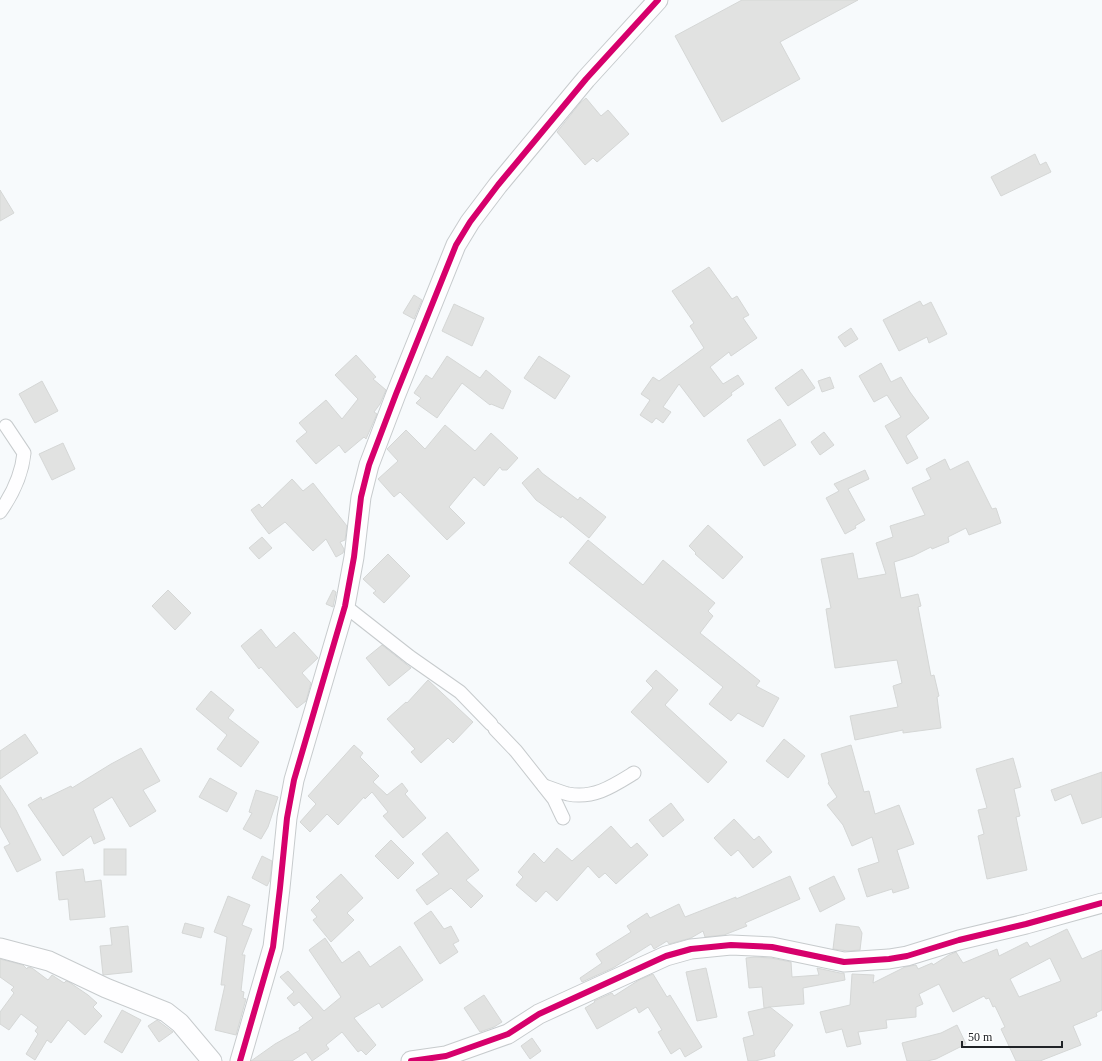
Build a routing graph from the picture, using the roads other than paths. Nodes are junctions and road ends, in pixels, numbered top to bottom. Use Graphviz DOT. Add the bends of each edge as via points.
graph roads {
  1 [pos="658,0"];
  2 [pos="6,426"];
  3 [pos="0,512"];
  4 [pos="345,606"];
  5 [pos="634,772"];
  6 [pos="544,786"];
  7 [pos="563,818"];
  8 [pos="1102,903"];
  9 [pos="0,948"];
  10 [pos="212,1061"];
  11 [pos="240,1061"];
  12 [pos="410,1061"];
  1 -- 4 [label="street" via="586,80 498,185 456,245 370,465 361,497"];
  2 -- 3 [label="street" via="24,453 23,464"];
  4 -- 6 [label="street" via="460,692 516,751"];
  4 -- 11 [label="street" via="294,780 287,818 273,947"];
  5 -- 6 [label="street" via="602,791 586,795 568,794"];
  6 -- 7 [label="street"];
  8 -- 12 [label="street" via="889,959 844,962 772,947 731,945 691,949 666,956 539,1014 508,1034 446,1056"];
  9 -- 10 [label="street" via="49,961 166,1012 180,1023"];
}
